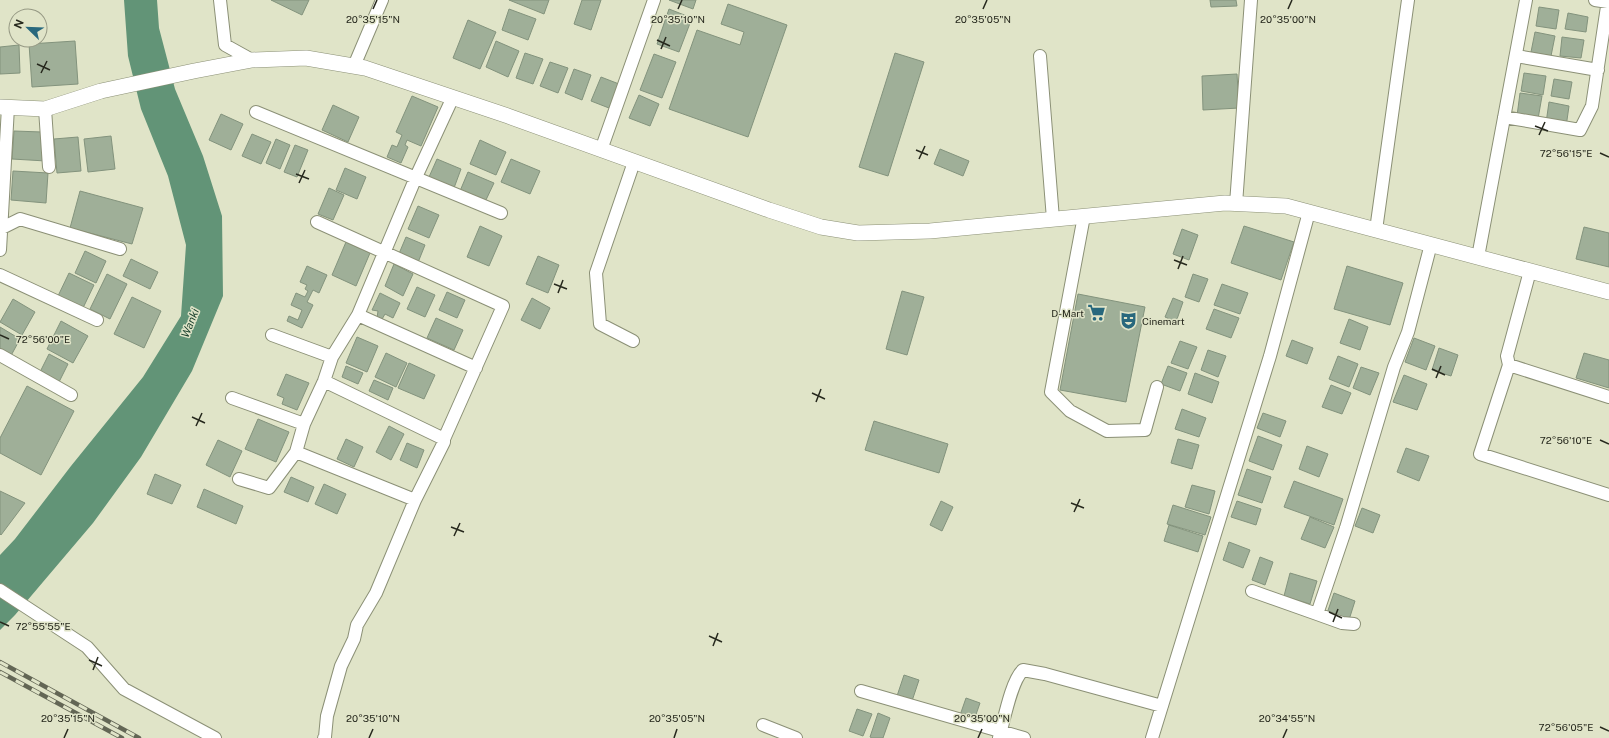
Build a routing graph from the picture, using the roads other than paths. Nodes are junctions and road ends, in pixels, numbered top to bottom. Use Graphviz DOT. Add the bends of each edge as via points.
graph roads {
  1 [pos="220,0"];
  2 [pos="382,0"];
  3 [pos="654,0"];
  4 [pos="1251,0"];
  5 [pos="1408,0"];
  6 [pos="1526,0"];
  7 [pos="1595,0"];
  8 [pos="1608,1"];
  9 [pos="1040,56"];
  10 [pos="1516,56"];
  11 [pos="252,60"];
  12 [pos="354,66"];
  13 [pos="1598,70"];
  14 [pos="453,97"];
  15 [pos="4,107"];
  16 [pos="45,109"];
  17 [pos="256,112"];
  18 [pos="1504,117"];
  19 [pos="600,150"];
  20 [pos="634,162"];
  21 [pos="49,167"];
  22 [pos="416,177"];
  23 [pos="1236,204"];
  24 [pos="1309,212"];
  25 [pos="501,213"];
  26 [pos="1084,216"];
  27 [pos="1053,219"];
  28 [pos="318,222"];
  29 [pos="1,228"];
  30 [pos="1376,230"];
  31 [pos="1431,244"];
  32 [pos="0,250"];
  33 [pos="120,250"];
  34 [pos="384,251"];
  35 [pos="1478,257"];
  36 [pos="1530,271"];
  37 [pos="0,275"];
  38 [pos="1609,292"];
  39 [pos="358,315"];
  40 [pos="97,320"];
  41 [pos="272,335"];
  42 [pos="633,341"];
  43 [pos="0,355"];
  44 [pos="332,357"];
  45 [pos="1509,365"];
  46 [pos="476,368"];
  47 [pos="324,382"];
  48 [pos="1157,387"];
  49 [pos="71,395"];
  50 [pos="1609,397"];
  51 [pos="232,398"];
  52 [pos="304,424"];
  53 [pos="444,439"];
  54 [pos="296,452"];
  55 [pos="239,479"];
  56 [pos="1609,496"];
  57 [pos="415,500"];
  58 [pos="0,590"];
  59 [pos="1252,591"];
  60 [pos="1317,614"];
  61 [pos="1354,624"];
  62 [pos="861,691"];
  63 [pos="1162,706"];
  64 [pos="763,724"];
  65 [pos="1000,735"];
  66 [pos="216,738"];
  67 [pos="324,738"];
  68 [pos="796,738"];
  69 [pos="1024,738"];
  70 [pos="1152,738"];
  1 -- 11 [label="street" via="225,45"];
  2 -- 12 [label="street"];
  3 -- 19 [label="street"];
  4 -- 23 [label="street"];
  5 -- 30 [label="street"];
  6 -- 10 [label="street"];
  7 -- 8 [label="street"];
  8 -- 13 [label="street"];
  9 -- 27 [label="street"];
  10 -- 13 [label="street"];
  10 -- 18 [label="street"];
  11 -- 12 [label="street" via="306,58"];
  11 -- 16 [label="street" via="101,91"];
  12 -- 14 [label="street"];
  13 -- 18 [label="street" via="1592,106 1580,130"];
  14 -- 19 [label="street"];
  14 -- 22 [label="street"];
  15 -- 16 [label="street"];
  15 -- 29 [label="street"];
  16 -- 21 [label="street"];
  17 -- 22 [label="street"];
  18 -- 35 [label="street"];
  19 -- 20 [label="street"];
  20 -- 27 [label="street" via="821,227 858,233 930,231"];
  20 -- 42 [label="street" via="596,273 600,324"];
  22 -- 25 [label="street"];
  22 -- 34 [label="street"];
  23 -- 24 [label="street" via="1286,206"];
  23 -- 26 [label="street"];
  24 -- 30 [label="street"];
  24 -- 63 [label="street" via="1270,356"];
  26 -- 27 [label="street"];
  26 -- 48 [label="street" via="1051,392 1070,411 1107,431 1145,430"];
  28 -- 34 [label="street"];
  29 -- 32 [label="street"];
  29 -- 33 [label="street" via="20,219"];
  30 -- 31 [label="street"];
  31 -- 35 [label="street"];
  31 -- 60 [label="street" via="1408,332 1394,367 1346,528"];
  34 -- 39 [label="street"];
  34 -- 46 [label="street" via="503,306"];
  35 -- 36 [label="street"];
  36 -- 38 [label="street"];
  36 -- 45 [label="street" via="1507,356"];
  37 -- 40 [label="street"];
  39 -- 44 [label="street"];
  39 -- 46 [label="street"];
  41 -- 44 [label="street"];
  43 -- 49 [label="street"];
  44 -- 47 [label="street"];
  45 -- 50 [label="street"];
  45 -- 56 [label="street" via="1480,454"];
  46 -- 53 [label="street"];
  47 -- 52 [label="street"];
  47 -- 53 [label="street"];
  51 -- 52 [label="street"];
  52 -- 54 [label="street"];
  53 -- 57 [label="street"];
  54 -- 55 [label="street" via="269,488"];
  54 -- 57 [label="street"];
  57 -- 67 [label="street" via="376,593 357,625 354,639 340,666 326,716"];
  58 -- 66 [label="street" via="87,647 124,689"];
  59 -- 60 [label="street"];
  60 -- 61 [label="street" via="1342,623"];
  62 -- 65 [label="street"];
  63 -- 65 [label="street" via="1024,670 1015,683"];
  63 -- 70 [label="street"];
  64 -- 68 [label="street"];
  65 -- 69 [label="street"];
}
